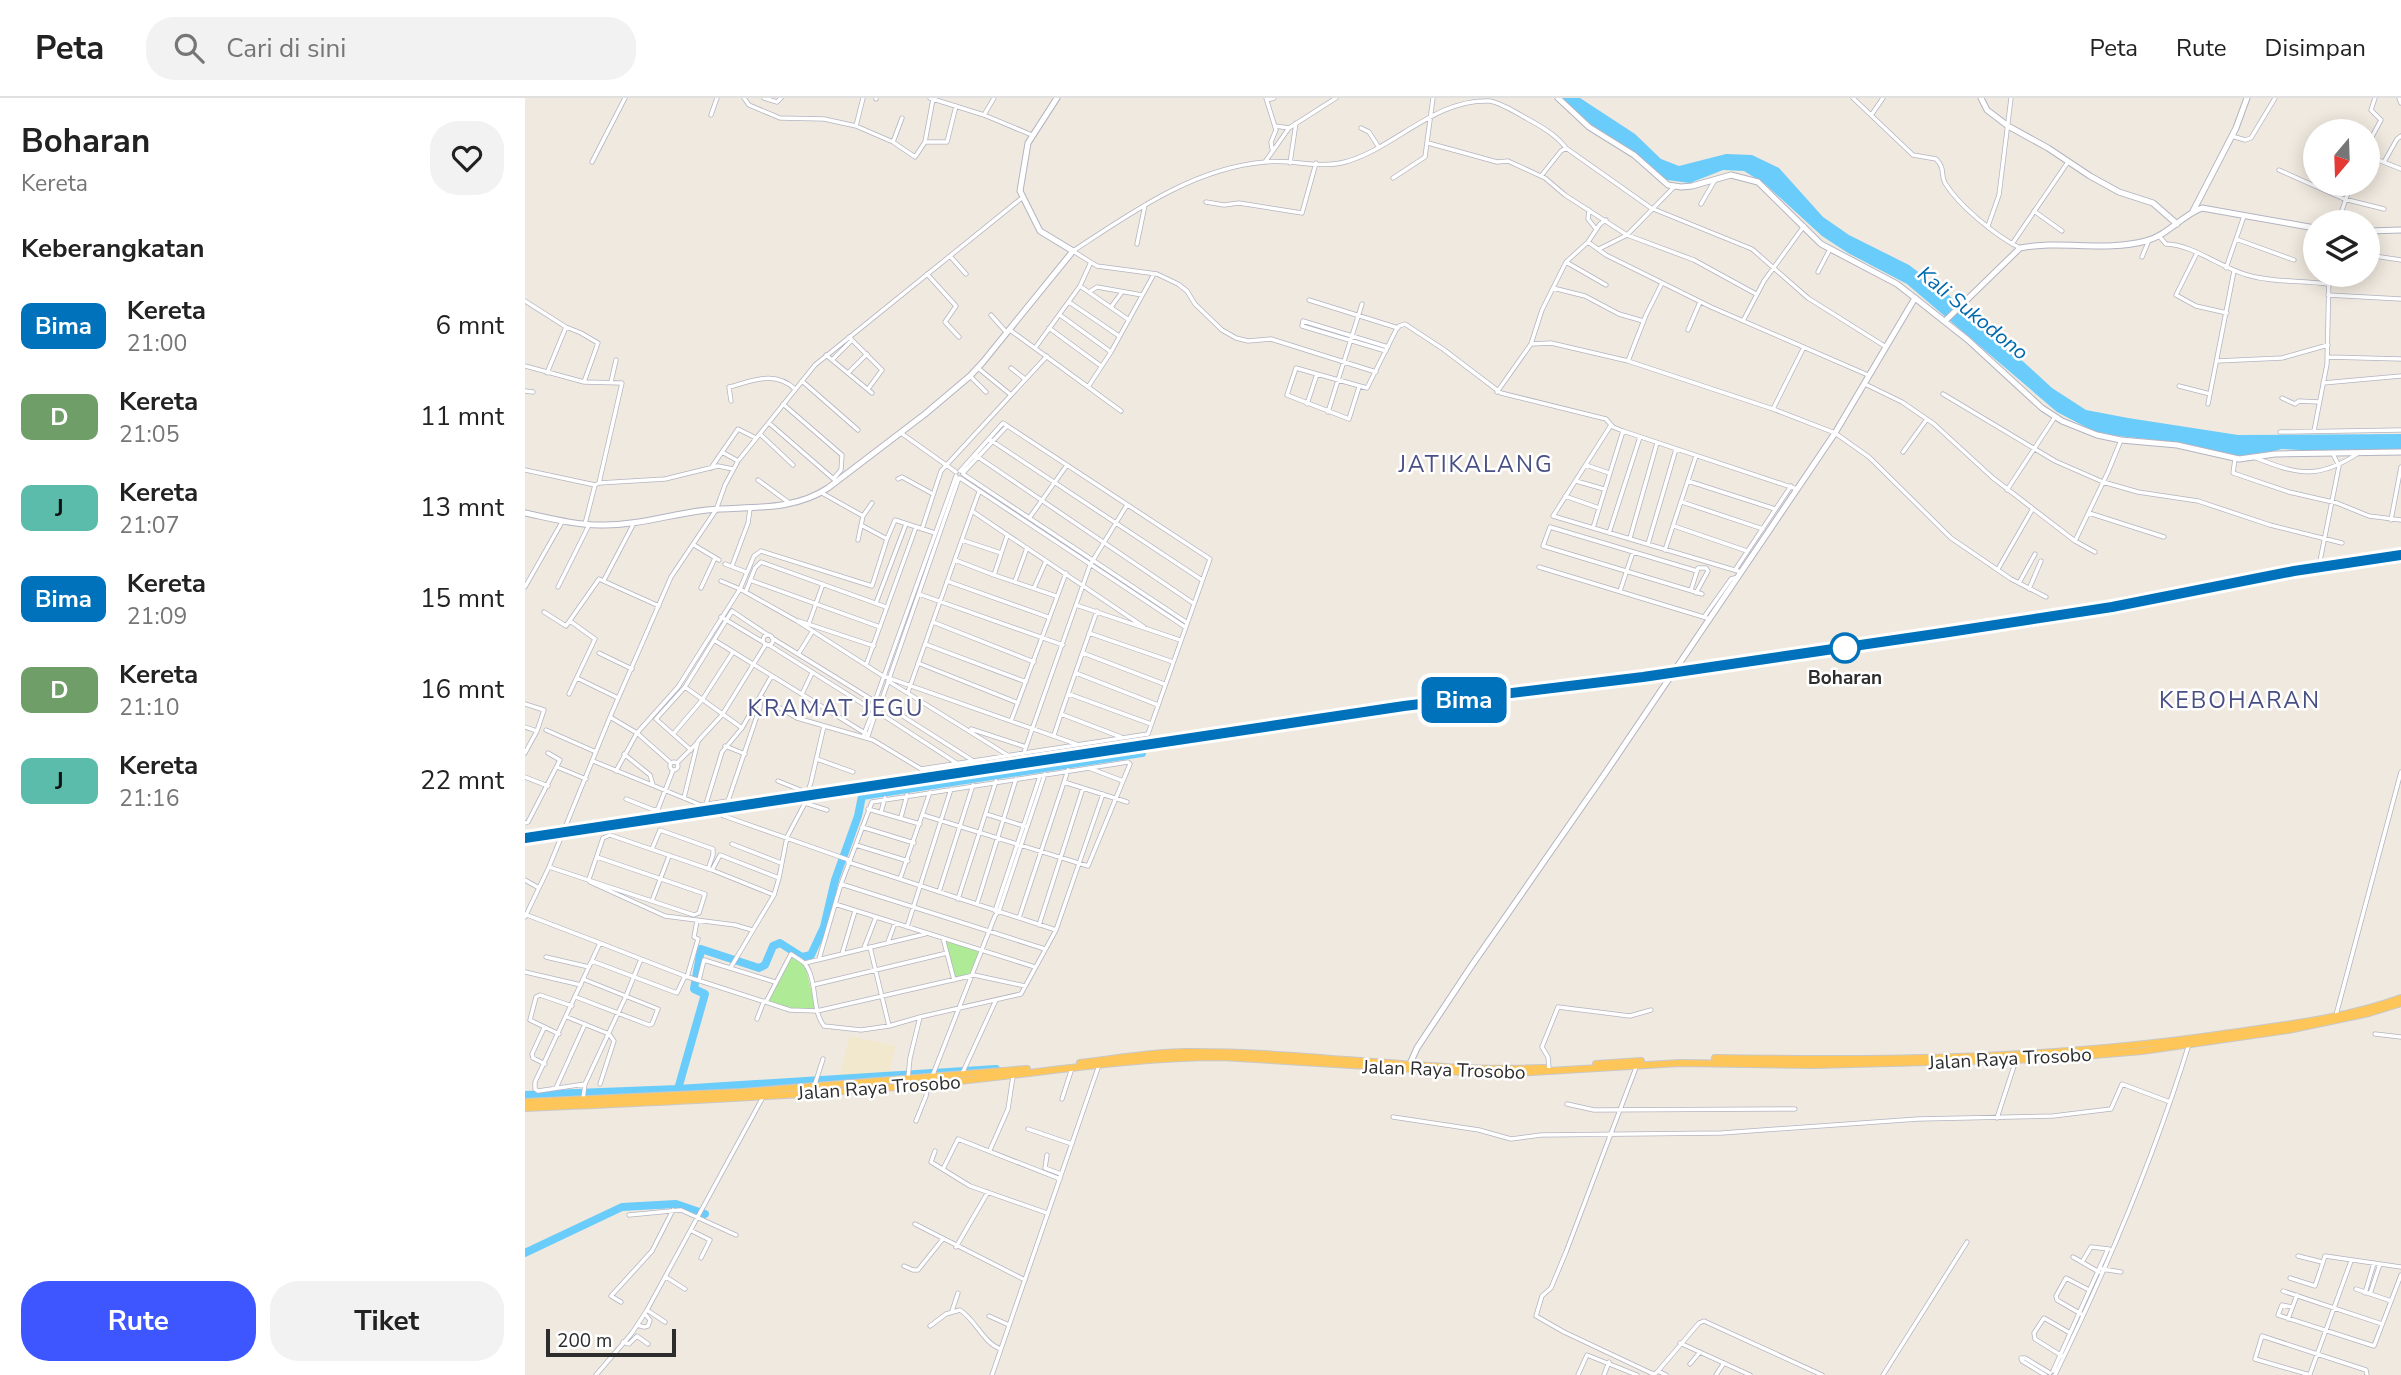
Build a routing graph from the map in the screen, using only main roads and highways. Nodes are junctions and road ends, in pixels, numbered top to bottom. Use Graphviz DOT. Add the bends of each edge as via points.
graph roads {
  1 [pos="2401,1000"];
  2 [pos="2190,1042"];
  3 [pos="1411,1063"];
  4 [pos="1639,1064"];
  5 [pos="1013,1073"];
  6 [pos="932,1077"];
  7 [pos="814,1086"];
  8 [pos="525,1102"];
  9 [pos="525,1108"];
  1 -- 2 [label="highway, Jalan Raya Trosobo"];
  1 -- 2 [label="highway, Jalan Raya Trosobo" via="2378,1011 2321,1023"];
  2 -- 4 [label="highway, Jalan Raya Trosobo" via="1979,1056 1695,1058"];
  2 -- 4 [label="highway, Jalan Raya Trosobo" via="2100,1055 2017,1060"];
  3 -- 4 [label="highway, Jalan Raya Trosobo" via="1499,1070 1549,1064"];
  3 -- 4 [label="highway, Jalan Raya Trosobo" via="1498,1074"];
  3 -- 5 [label="highway, Jalan Raya Trosobo" via="1182,1057"];
  3 -- 5 [label="highway, Jalan Raya Trosobo" via="1184,1052"];
  5 -- 6 [label="highway, Jalan Raya Trosobo"];
  5 -- 6 [label="highway, Jalan Raya Trosobo"];
  6 -- 7 [label="highway, Jalan Raya Trosobo"];
  6 -- 7 [label="highway, Jalan Raya Trosobo"];
  7 -- 8 [label="highway, Jalan Raya Trosobo"];
  7 -- 9 [label="highway, Jalan Raya Trosobo" via="764,1097"];
}
